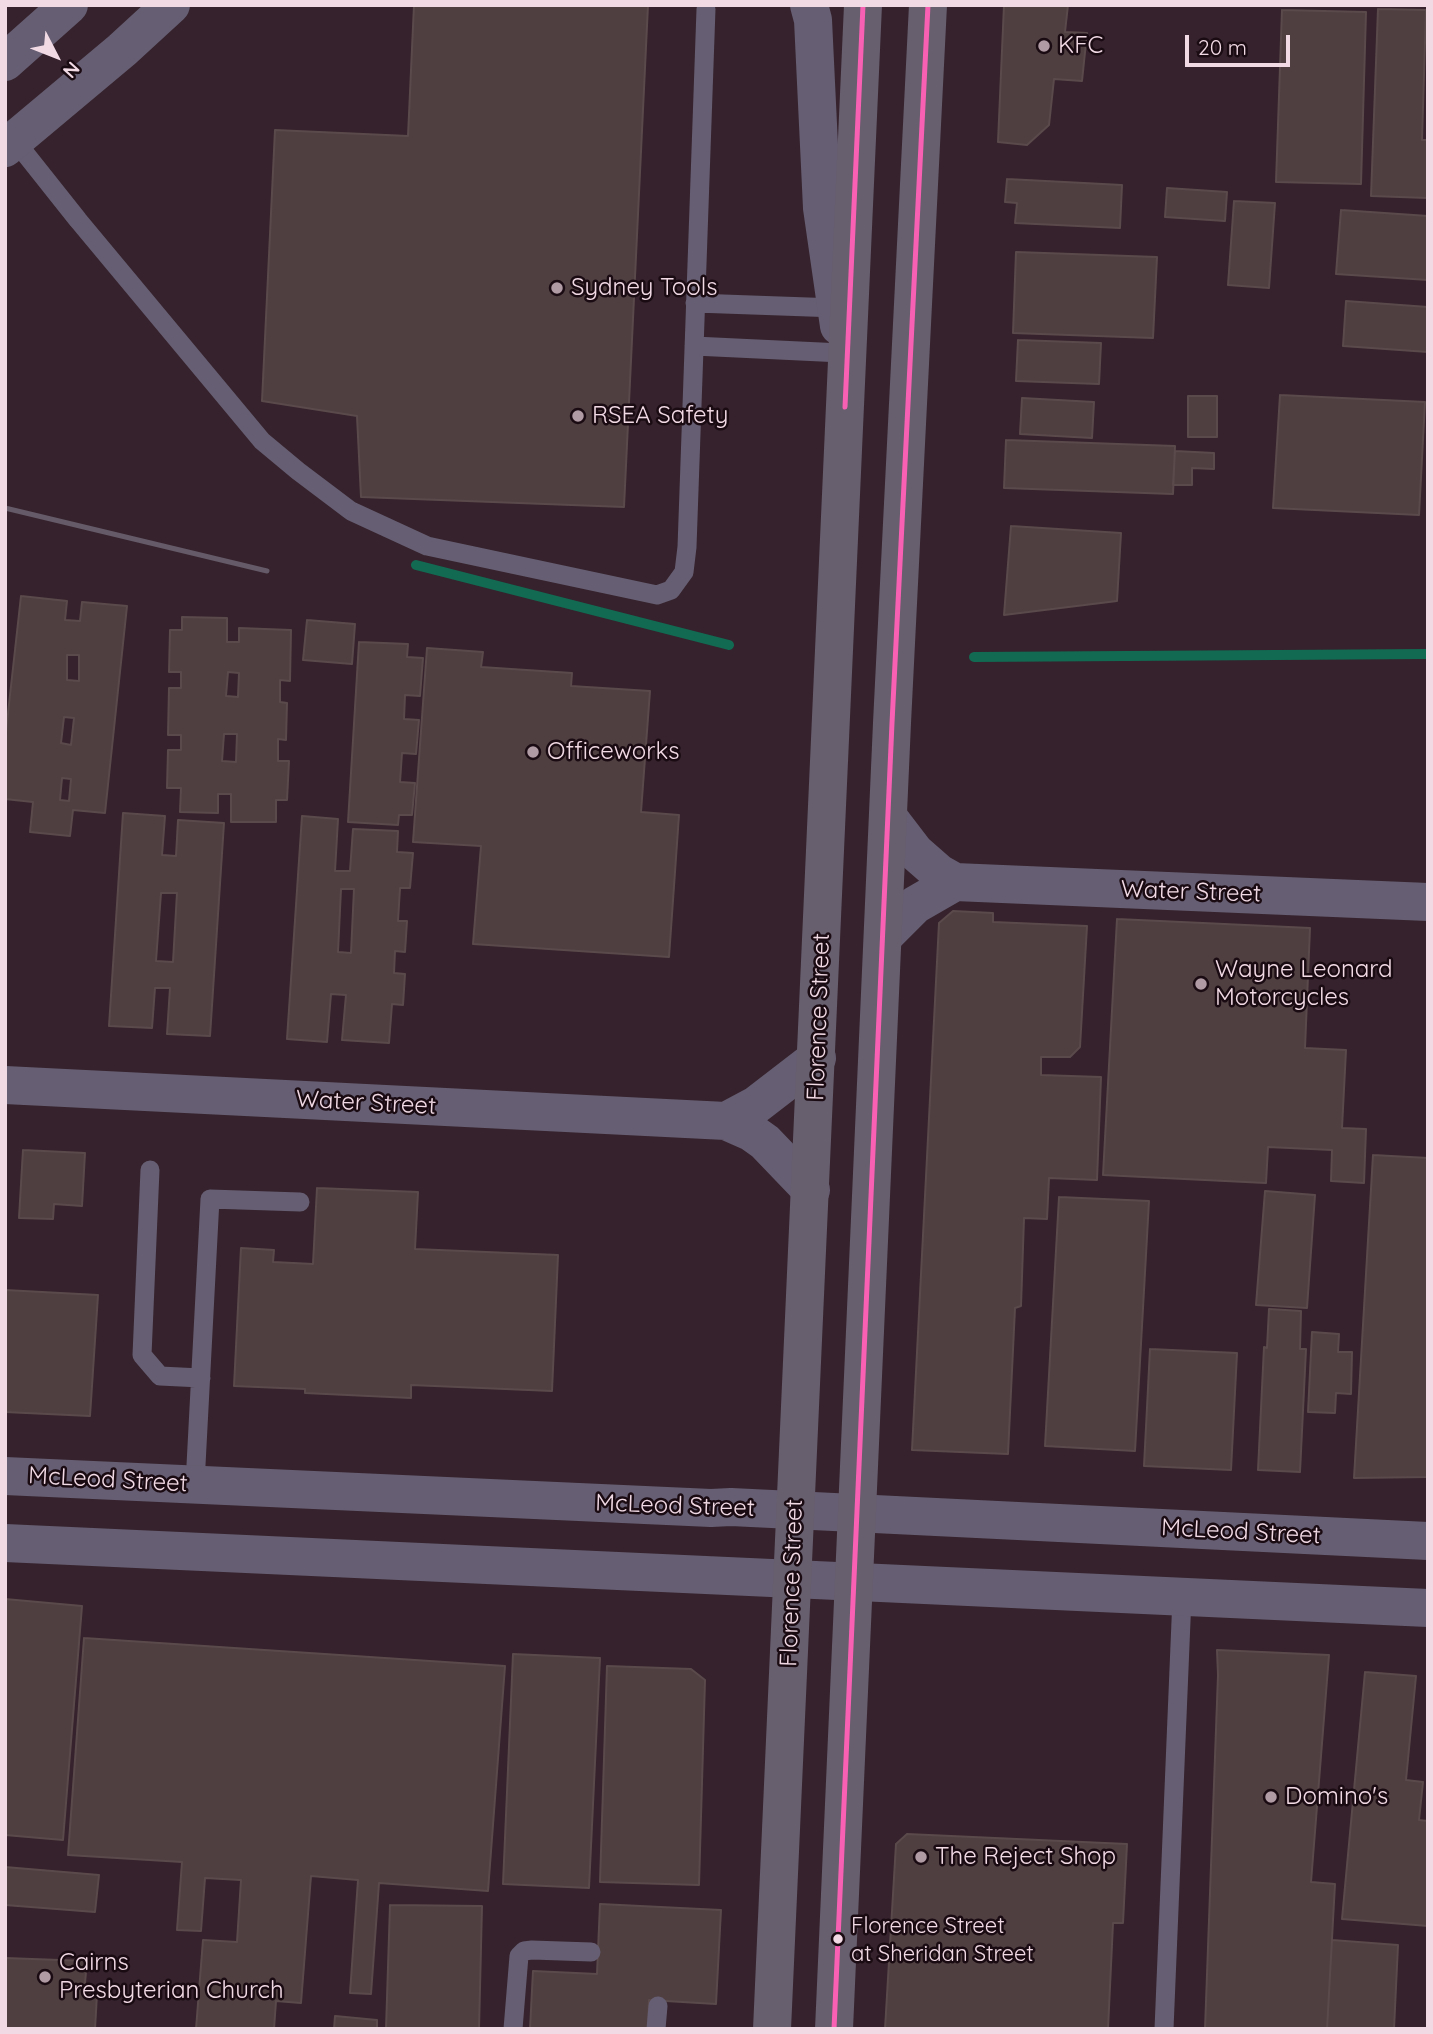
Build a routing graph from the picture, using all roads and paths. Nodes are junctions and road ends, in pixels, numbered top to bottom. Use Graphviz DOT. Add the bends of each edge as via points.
graph roads {
  1 [pos="69,5"];
  2 [pos="171,5"];
  3 [pos="808,5"];
  4 [pos="863,5"];
  5 [pos="928,5"];
  6 [pos="706,9"];
  7 [pos="5,62"];
  8 [pos="15,150"];
  9 [pos="5,170"];
  10 [pos="695,303"];
  11 [pos="837,308"];
  12 [pos="694,346"];
  13 [pos="844,365"];
  14 [pos="889,818"];
  15 [pos="954,882"];
  16 [pos="1428,902"];
  17 [pos="884,936"];
  18 [pos="817,1058"];
  19 [pos="5,1085"];
  20 [pos="726,1121"];
  21 [pos="150,1170"];
  22 [pos="811,1190"];
  23 [pos="300,1202"];
  24 [pos="201,1378"];
  25 [pos="5,1476"];
  26 [pos="195,1484"];
  27 [pos="794,1511"];
  28 [pos="856,1515"];
  29 [pos="1428,1541"];
  30 [pos="5,1543"];
  31 [pos="792,1579"];
  32 [pos="853,1582"];
  33 [pos="1181,1597"];
  34 [pos="1428,1608"];
  35 [pos="591,1952"];
  36 [pos="658,2006"];
  37 [pos="513,2029"];
  38 [pos="656,2029"];
  39 [pos="772,2029"];
  40 [pos="834,2029"];
  41 [pos="1164,2029"];
  1 -- 7 [label="street"];
  2 -- 8 [label="street"];
  3 -- 11 [label="street" via="813,20 822,208"];
  4 -- 13 [label="main road, Florence Street"];
  5 -- 14 [label="main road"];
  6 -- 10 [label="lane"];
  8 -- 9 [label="lane"];
  8 -- 12 [label="lane" via="262,441 351,511 426,546 657,595 671,590 684,572 687,547"];
  10 -- 11 [label="lane"];
  10 -- 12 [label="lane"];
  11 -- 13 [label="street"];
  12 -- 13 [label="lane"];
  13 -- 18 [label="main road, Florence Street"];
  14 -- 15 [label="street" via="915,852"];
  14 -- 17 [label="main road"];
  15 -- 16 [label="street, Water Street"];
  15 -- 17 [label="street" via="915,905"];
  17 -- 28 [label="main road"];
  18 -- 20 [label="street" via="756,1105"];
  18 -- 22 [label="main road, Florence Street"];
  19 -- 20 [label="street, Water Street"];
  20 -- 22 [label="street, Water Street" via="765,1142"];
  21 -- 24 [label="lane" via="142,1355 160,1376"];
  22 -- 27 [label="main road, Florence Street"];
  23 -- 24 [label="lane" via="210,1199"];
  24 -- 26 [label="lane"];
  25 -- 26 [label="street, McLeod Street"];
  26 -- 27 [label="street, McLeod Street"];
  27 -- 28 [label="street, McLeod Street"];
  27 -- 31 [label="main road, Florence Street"];
  28 -- 29 [label="street, McLeod Street"];
  28 -- 32 [label="main road"];
  30 -- 31 [label="street"];
  31 -- 32 [label="street"];
  31 -- 39 [label="main road, Florence Street"];
  32 -- 33 [label="street"];
  32 -- 40 [label="main road"];
  33 -- 34 [label="street"];
  33 -- 41 [label="lane"];
  35 -- 37 [label="lane" via="524,1951 519,1956"];
  36 -- 38 [label="lane"];
}
